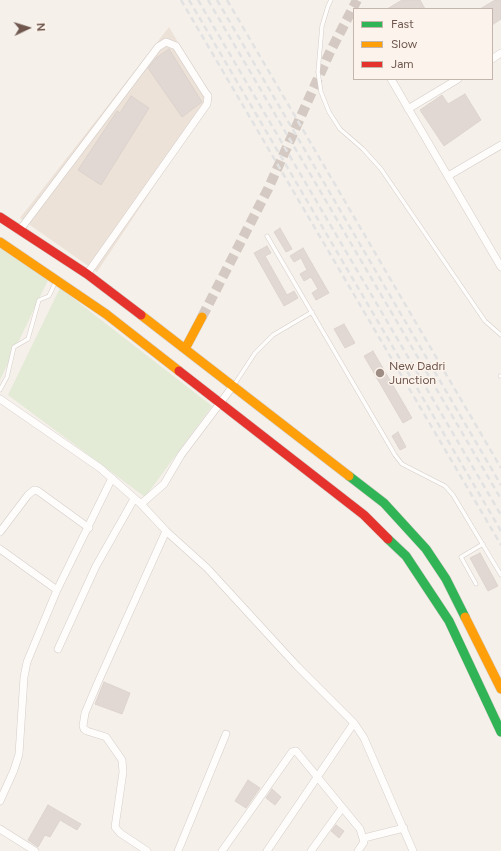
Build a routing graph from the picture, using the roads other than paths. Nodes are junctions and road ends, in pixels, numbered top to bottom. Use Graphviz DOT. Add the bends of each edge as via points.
graph roads {
  1 [pos="332,0"];
  2 [pos="392,80"];
  3 [pos="456,80"];
  4 [pos="408,109"];
  5 [pos="501,145"];
  6 [pos="448,176"];
  7 [pos="0,217"];
  8 [pos="20,231"];
  9 [pos="267,236"];
  10 [pos="0,242"];
  11 [pos="501,267"];
  12 [pos="87,274"];
  13 [pos="57,280"];
  14 [pos="312,312"];
  15 [pos="202,317"];
  16 [pos="501,335"];
  17 [pos="185,349"];
  18 [pos="233,386"];
  19 [pos="0,390"];
  20 [pos="0,399"];
  21 [pos="220,401"];
  22 [pos="112,478"];
  23 [pos="134,499"];
  24 [pos="141,504"];
  25 [pos="88,528"];
  26 [pos="166,531"];
  27 [pos="0,532"];
  28 [pos="483,544"];
  29 [pos="0,548"];
  30 [pos="501,575"];
  31 [pos="476,584"];
  32 [pos="57,590"];
  33 [pos="58,649"];
  34 [pos="501,690"];
  35 [pos="354,723"];
  36 [pos="501,732"];
  37 [pos="226,734"];
  38 [pos="317,777"];
  39 [pos="0,800"];
  40 [pos="342,808"];
  41 [pos="0,828"];
  42 [pos="404,828"];
  43 [pos="364,838"];
  44 [pos="35,851"];
  45 [pos="148,851"];
  46 [pos="178,851"];
  47 [pos="222,851"];
  48 [pos="267,851"];
  49 [pos="311,851"];
  50 [pos="358,851"];
  51 [pos="413,851"];
  1 -- 16 [label="lane" via="322,26 318,72 328,112 340,129 381,169 485,321"];
  2 -- 4 [label="street"];
  3 -- 4 [label="street"];
  4 -- 6 [label="street"];
  5 -- 6 [label="street"];
  6 -- 11 [label="street"];
  7 -- 8 [label="street"];
  8 -- 12 [label="street"];
  8 -- 12 [label="street" via="158,46 166,42 176,46 208,96 207,104"];
  9 -- 14 [label="lane"];
  10 -- 13 [label="street"];
  12 -- 17 [label="street"];
  13 -- 19 [label="lane" via="49,296 39,300 28,338 14,347 7,378"];
  13 -- 21 [label="street"];
  14 -- 18 [label="lane" via="273,335 255,353"];
  14 -- 28 [label="lane" via="395,455 402,464 445,486"];
  15 -- 17 [label="street"];
  17 -- 18 [label="street"];
  18 -- 21 [label="street"];
  18 -- 34 [label="street" via="384,503 426,549 446,580"];
  20 -- 22 [label="street"];
  21 -- 24 [label="street" via="181,455 164,484"];
  21 -- 36 [label="street" via="364,514 406,556 449,621"];
  22 -- 23 [label="street"];
  22 -- 25 [label="street"];
  23 -- 24 [label="street"];
  23 -- 33 [label="street" via="96,566"];
  24 -- 26 [label="street"];
  25 -- 27 [label="street" via="38,490 34,490"];
  25 -- 32 [label="street"];
  26 -- 35 [label="street" via="207,568 297,666"];
  26 -- 45 [label="street" via="99,680 82,726 87,731 106,737 122,760 123,772 115,827 120,834"];
  28 -- 30 [label="lane"];
  28 -- 31 [label="lane" via="461,557"];
  29 -- 32 [label="street"];
  32 -- 39 [label="street" via="27,662 19,754"];
  35 -- 38 [label="street"];
  35 -- 42 [label="street" via="364,738"];
  37 -- 46 [label="street"];
  38 -- 40 [label="street"];
  38 -- 47 [label="street" via="299,753 292,752"];
  38 -- 48 [label="street"];
  40 -- 43 [label="street" via="360,829"];
  40 -- 49 [label="street"];
  41 -- 44 [label="street"];
  42 -- 43 [label="street"];
  42 -- 51 [label="street"];
  43 -- 50 [label="street"];
}
